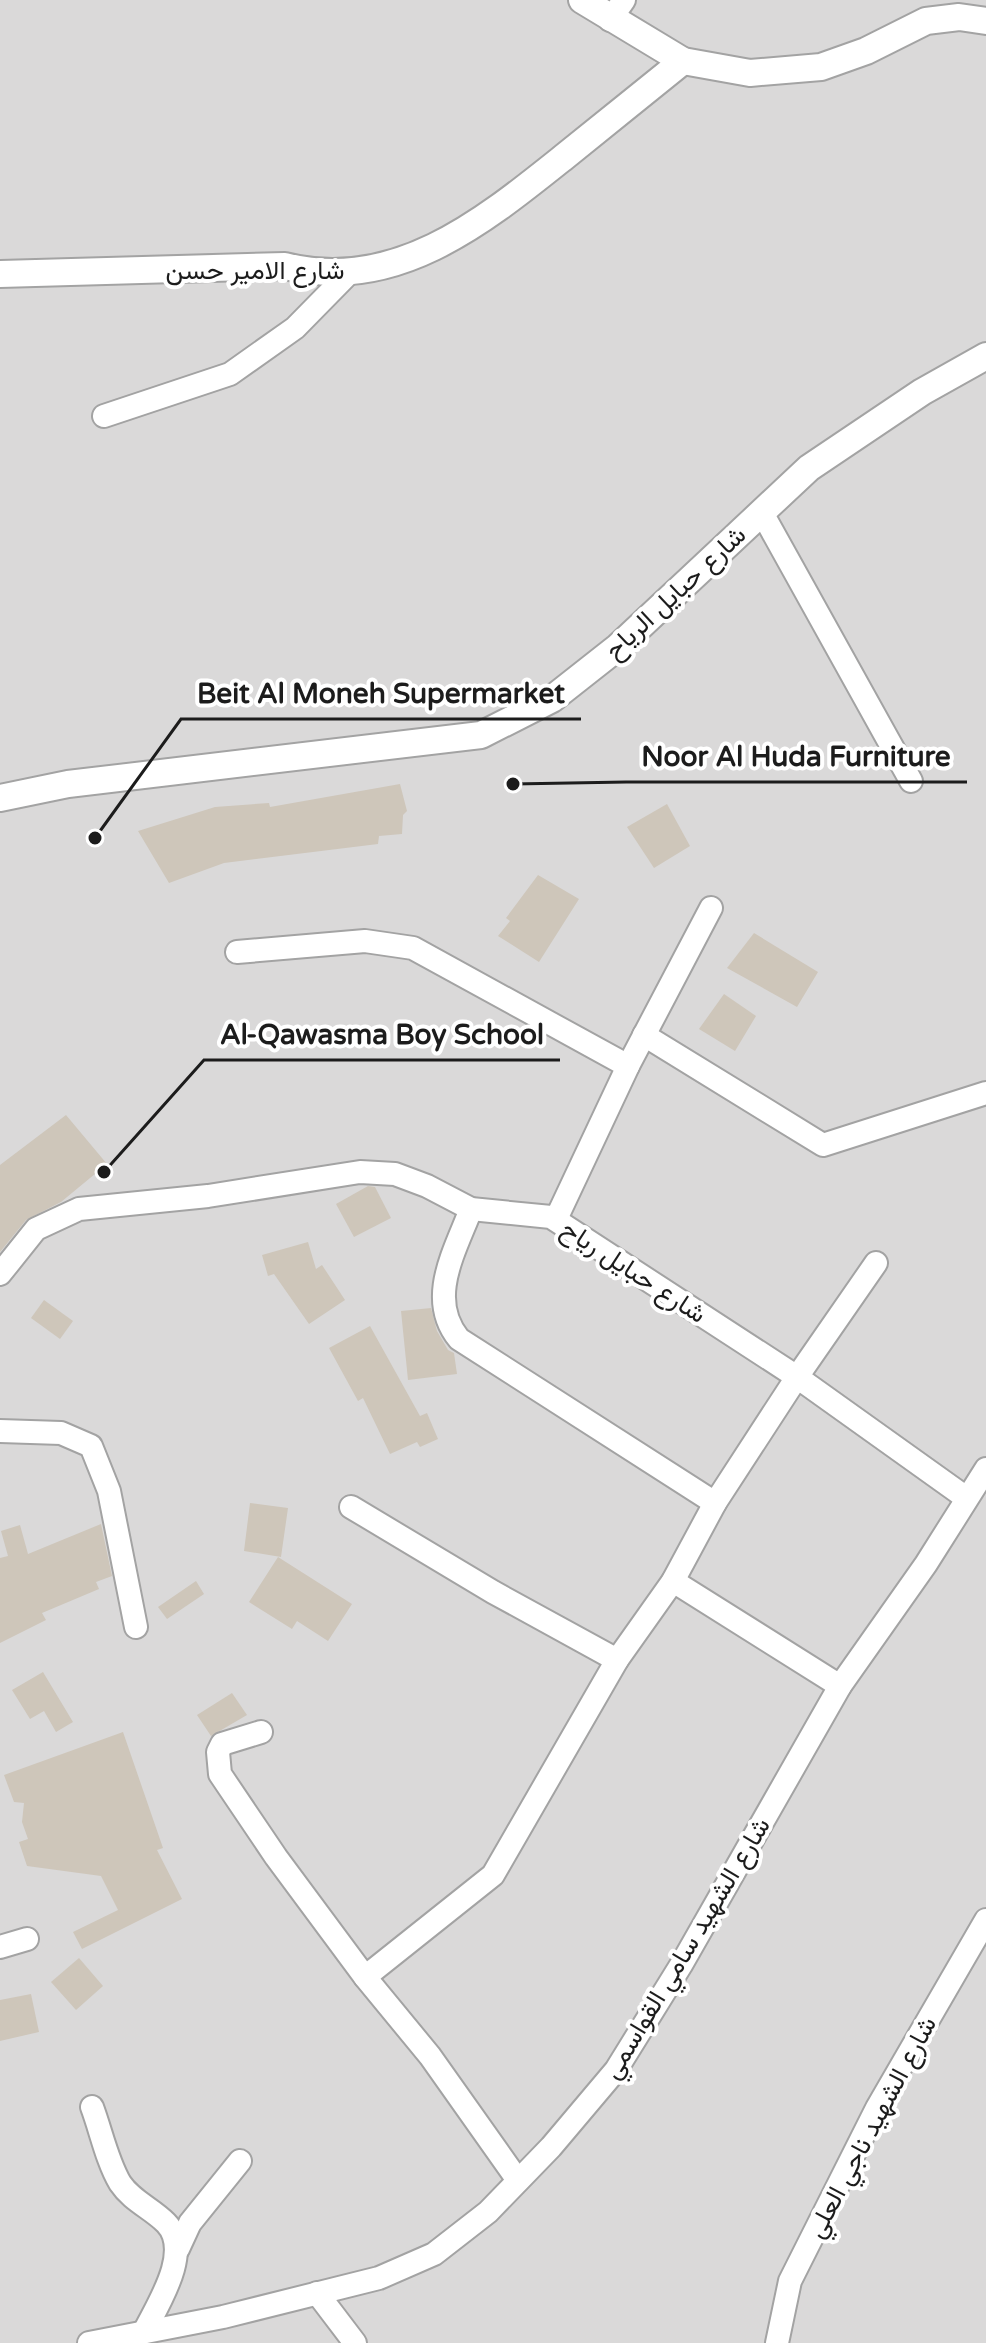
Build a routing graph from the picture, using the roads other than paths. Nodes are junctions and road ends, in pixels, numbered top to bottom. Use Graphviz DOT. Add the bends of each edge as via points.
graph roads {
  1 [pos="582,0"];
  2 [pos="617,10"];
  3 [pos="986,21"];
  4 [pos="683,61"];
  5 [pos="351,271"];
  6 [pos="0,274"];
  7 [pos="986,356"];
  8 [pos="104,416"];
  9 [pos="761,511"];
  10 [pos="911,781"];
  11 [pos="0,798"];
  12 [pos="711,908"];
  13 [pos="237,952"];
  14 [pos="644,1035"];
  15 [pos="628,1066"];
  16 [pos="986,1093"];
  17 [pos="471,1209"];
  18 [pos="556,1219"];
  19 [pos="876,1263"];
  20 [pos="0,1274"];
  21 [pos="797,1377"];
  22 [pos="0,1431"];
  23 [pos="986,1469"];
  24 [pos="965,1497"];
  25 [pos="715,1503"];
  26 [pos="351,1507"];
  27 [pos="673,1581"];
  28 [pos="136,1627"];
  29 [pos="617,1660"];
  30 [pos="840,1686"];
  31 [pos="261,1732"];
  32 [pos="986,1920"];
  33 [pos="27,1939"];
  34 [pos="0,1947"];
  35 [pos="365,1977"];
  36 [pos="92,2107"];
  37 [pos="240,2161"];
  38 [pos="517,2179"];
  39 [pos="178,2249"];
  40 [pos="317,2293"];
  41 [pos="144,2332"];
  42 [pos="89,2343"];
  43 [pos="355,2343"];
  44 [pos="777,2343"];
  1 -- 2 [label="street"];
  2 -- 4 [label="street"];
  3 -- 4 [label="street" via="926,21 844,60 797,72 750,73"];
  4 -- 5 [label="street, شارع الامير حسن" via="490,217 432,249"];
  5 -- 6 [label="street, شارع الامير حسن" via="285,266"];
  5 -- 8 [label="street" via="295,328 230,374"];
  7 -- 9 [label="street, شارع حبايل الرياح" via="809,468"];
  9 -- 10 [label="street"];
  9 -- 11 [label="street, شارع حبايل الرياح" via="618,647 552,699 481,735 68,784"];
  12 -- 14 [label="street"];
  13 -- 15 [label="street" via="365,941 405,945"];
  14 -- 15 [label="street"];
  14 -- 16 [label="street" via="823,1145"];
  15 -- 18 [label="street"];
  17 -- 18 [label="street, شارع حبايل رياح"];
  17 -- 20 [label="street, شارع حبايل رياح" via="411,1179 369,1172 79,1209 36,1229"];
  17 -- 25 [label="street" via="442,1296 446,1319 459,1339"];
  18 -- 21 [label="street, شارع حبايل رياح"];
  19 -- 21 [label="street"];
  21 -- 24 [label="street, شارع حبايل رياح"];
  21 -- 25 [label="street"];
  22 -- 28 [label="street" via="61,1433 91,1446 109,1491"];
  23 -- 24 [label="street, شارع الشهيد سامي القواسمي"];
  24 -- 30 [label="street, شارع الشهيد سامي القواسمي" via="926,1564"];
  25 -- 27 [label="street"];
  26 -- 29 [label="street"];
  27 -- 29 [label="street"];
  27 -- 30 [label="street"];
  29 -- 35 [label="street" via="493,1875"];
  30 -- 38 [label="street, شارع الشهيد سامي القواسمي" via="616,2070"];
  31 -- 35 [label="street" via="222,1744 220,1774"];
  32 -- 44 [label="street, شارع الشهيد ناجي العلي" via="877,2108 790,2281"];
  33 -- 34 [label="street"];
  35 -- 38 [label="street" via="430,2056"];
  36 -- 39 [label="street" via="118,2181 131,2198 168,2225"];
  37 -- 39 [label="street" via="190,2223"];
  38 -- 40 [label="street, شارع الشهيد سامي القواسمي" via="475,2224 434,2254 395,2272"];
  39 -- 41 [label="street"];
  40 -- 41 [label="street, شارع الشهيد سامي القواسمي"];
  40 -- 43 [label="street"];
  41 -- 42 [label="street, شارع الشهيد سامي القواسمي"];
}
